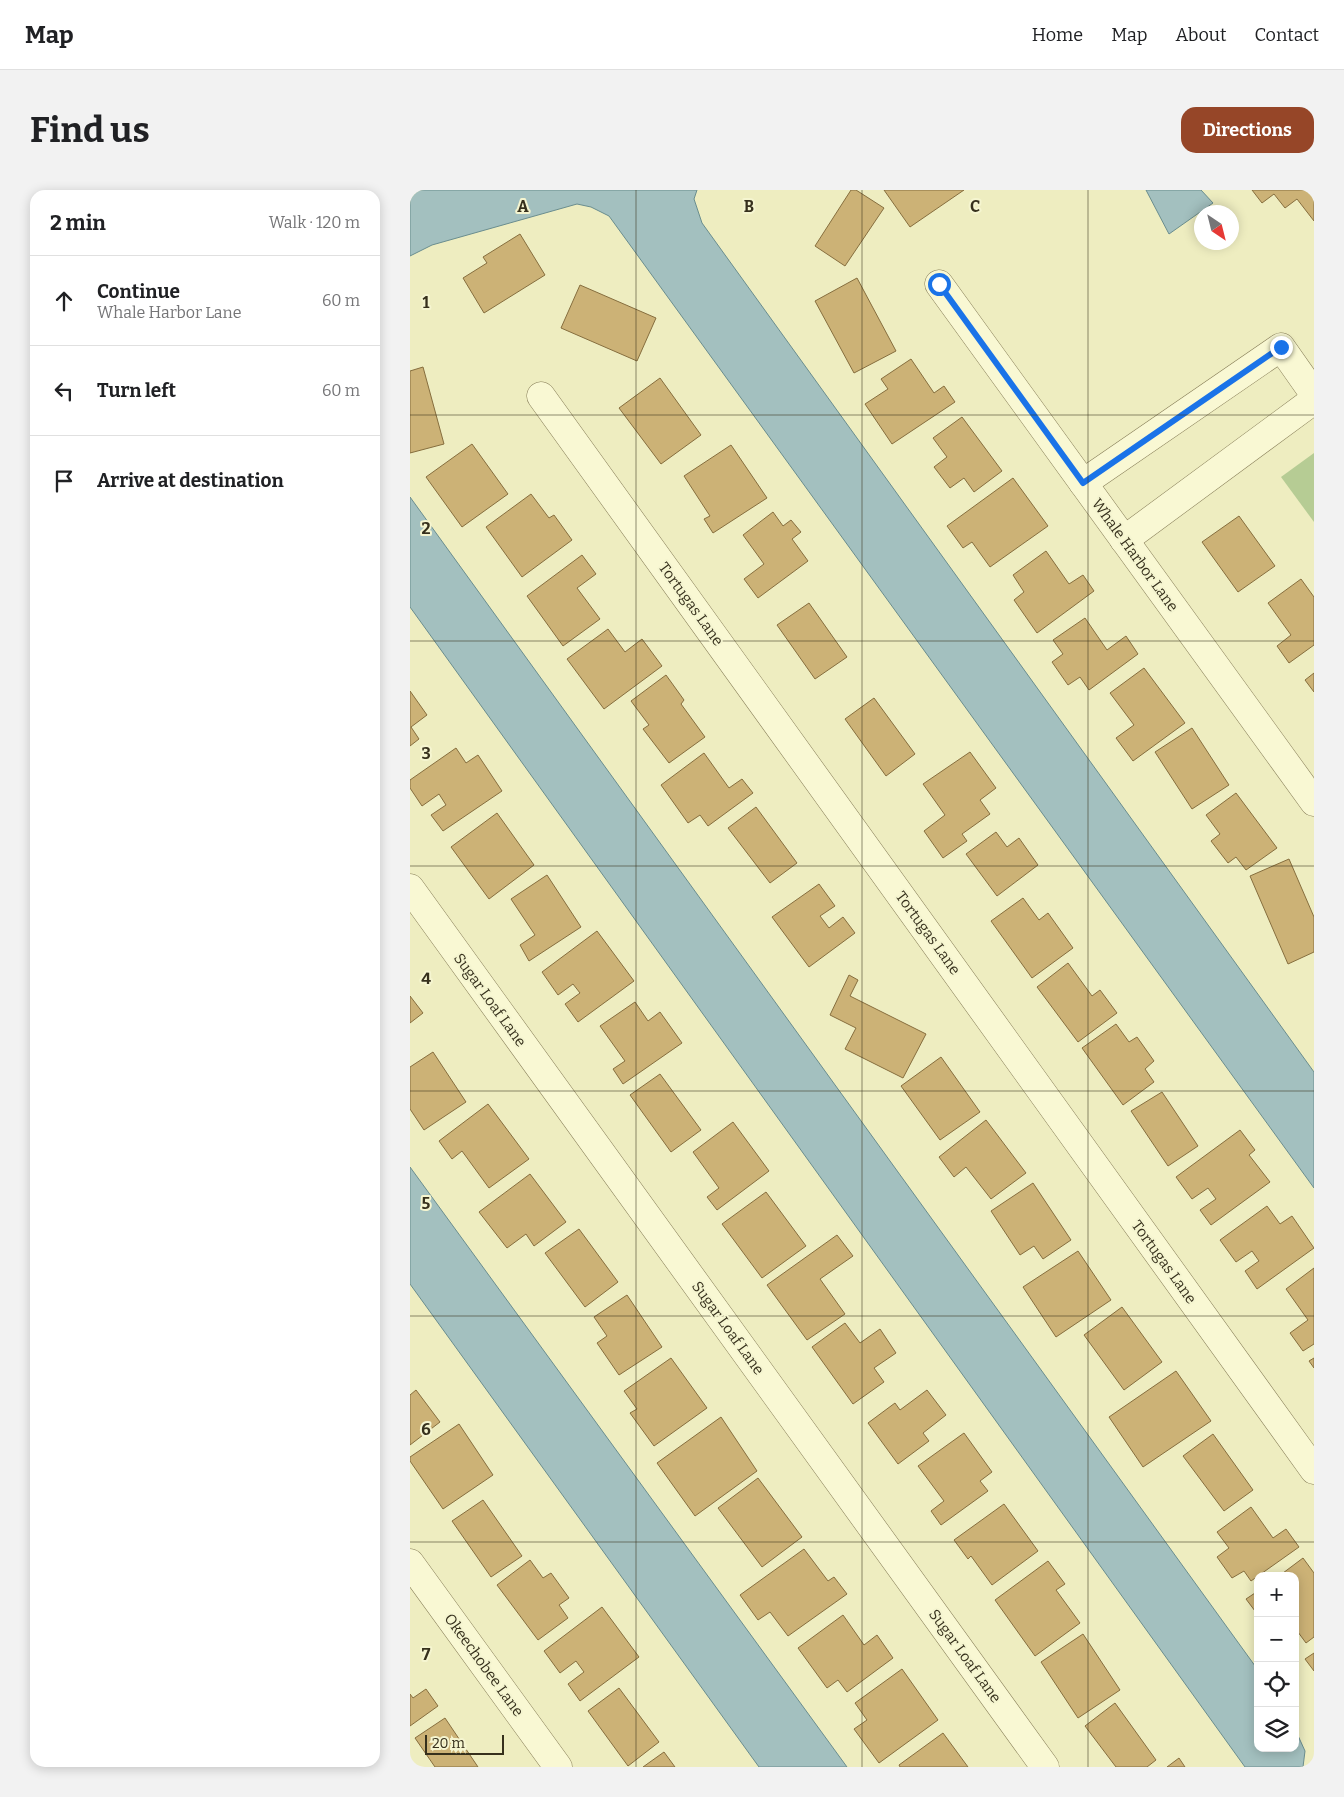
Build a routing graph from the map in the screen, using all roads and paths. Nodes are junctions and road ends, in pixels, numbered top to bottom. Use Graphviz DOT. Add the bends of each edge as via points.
graph roads {
  1 [pos="939,284"];
  2 [pos="1314,394"];
  3 [pos="541,396"];
  4 [pos="1314,400"];
  5 [pos="1083,483"];
  6 [pos="1124,540"];
  7 [pos="1314,802"];
  8 [pos="410,888"];
  9 [pos="1314,1470"];
  10 [pos="410,1563"];
  11 [pos="558,1767"];
  12 [pos="1045,1767"];
  1 -- 5 [label="street, Whale Harbor Lane"];
  2 -- 5 [label="street" via="1281,347"];
  3 -- 9 [label="street, Tortugas Lane"];
  4 -- 6 [label="street"];
  5 -- 6 [label="street, Whale Harbor Lane"];
  6 -- 7 [label="street, Whale Harbor Lane"];
  8 -- 12 [label="street, Sugar Loaf Lane"];
  10 -- 11 [label="street, Okeechobee Lane"];
}
